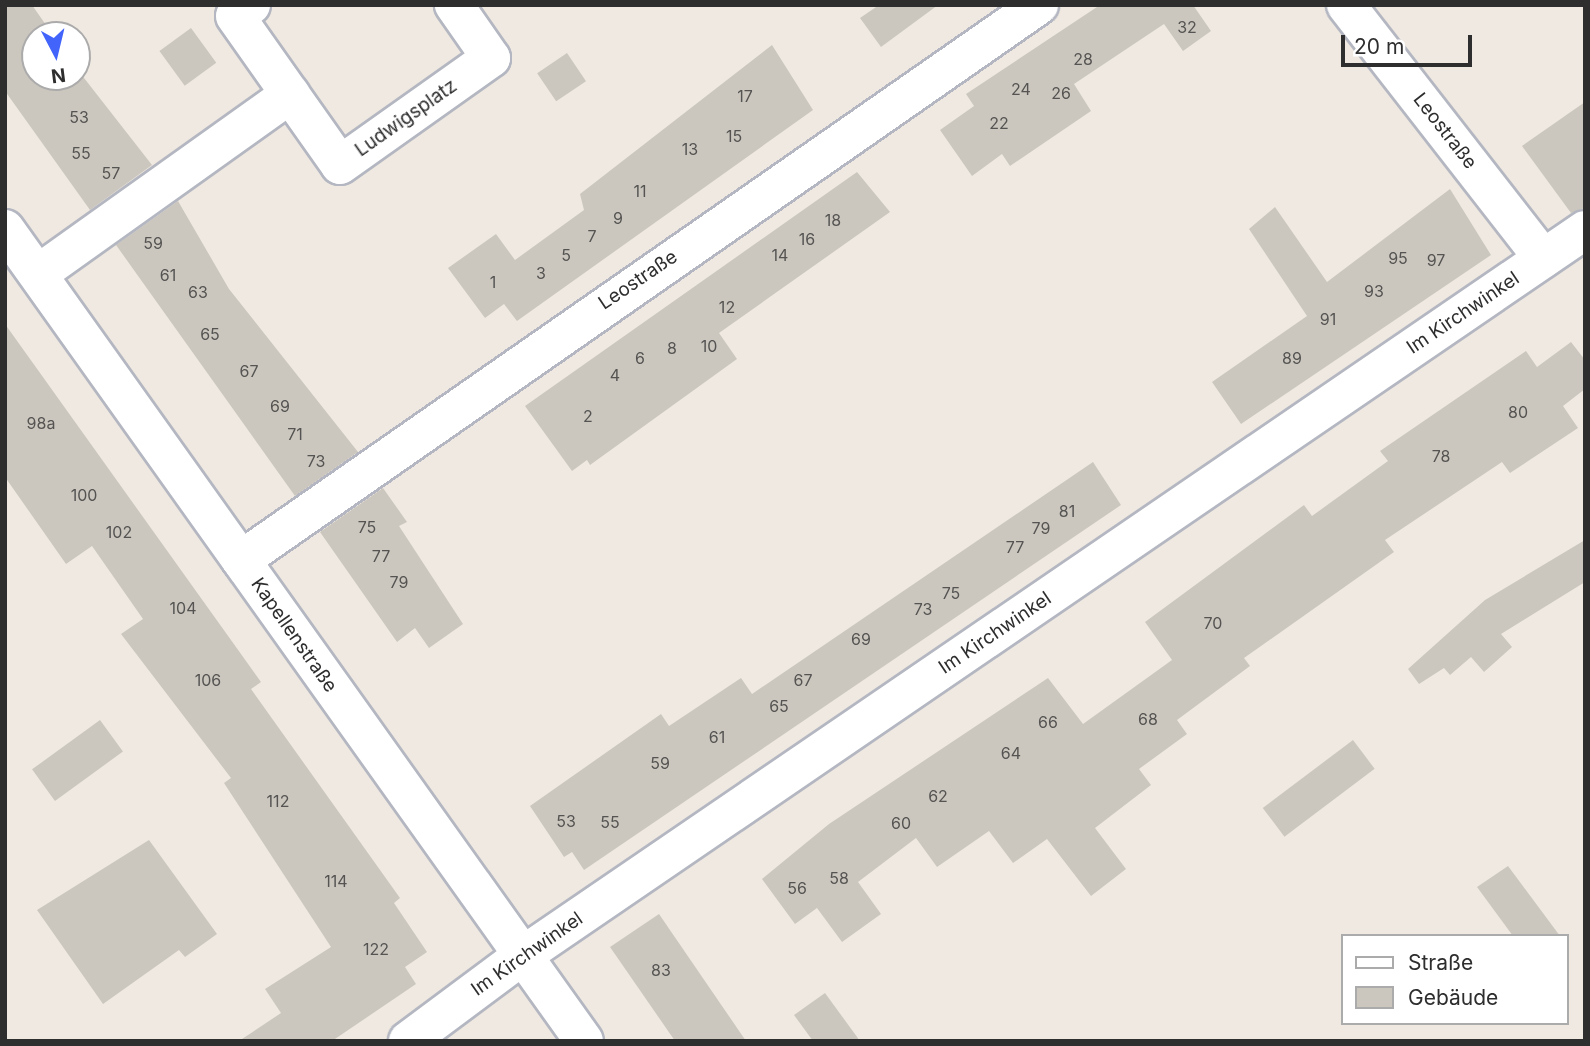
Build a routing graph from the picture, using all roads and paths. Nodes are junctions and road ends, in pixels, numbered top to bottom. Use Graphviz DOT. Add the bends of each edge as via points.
graph roads {
  1 [pos="251,5"];
  2 [pos="454,5"];
  3 [pos="1039,5"];
  4 [pos="1346,5"];
  5 [pos="290,94"];
  6 [pos="5,229"];
  7 [pos="1585,230"];
  8 [pos="1543,258"];
  9 [pos="38,274"];
  10 [pos="241,559"];
  11 [pos="522,956"];
  12 [pos="408,1041"];
  13 [pos="584,1041"];
  1 -- 5 [label="street, Ludwigsplatz" via="235,16"];
  2 -- 5 [label="street, Ludwigsplatz" via="491,58 340,165"];
  3 -- 10 [label="street, Leostraße"];
  4 -- 8 [label="street, Leostraße"];
  5 -- 9 [label="street"];
  6 -- 9 [label="street, Kapellenstraße"];
  7 -- 8 [label="street, Im Kirchwinkel"];
  8 -- 11 [label="street, Im Kirchwinkel"];
  9 -- 10 [label="street, Kapellenstraße"];
  10 -- 11 [label="street, Kapellenstraße"];
  11 -- 12 [label="street, Im Kirchwinkel"];
  11 -- 13 [label="street, Kapellenstraße"];
}
